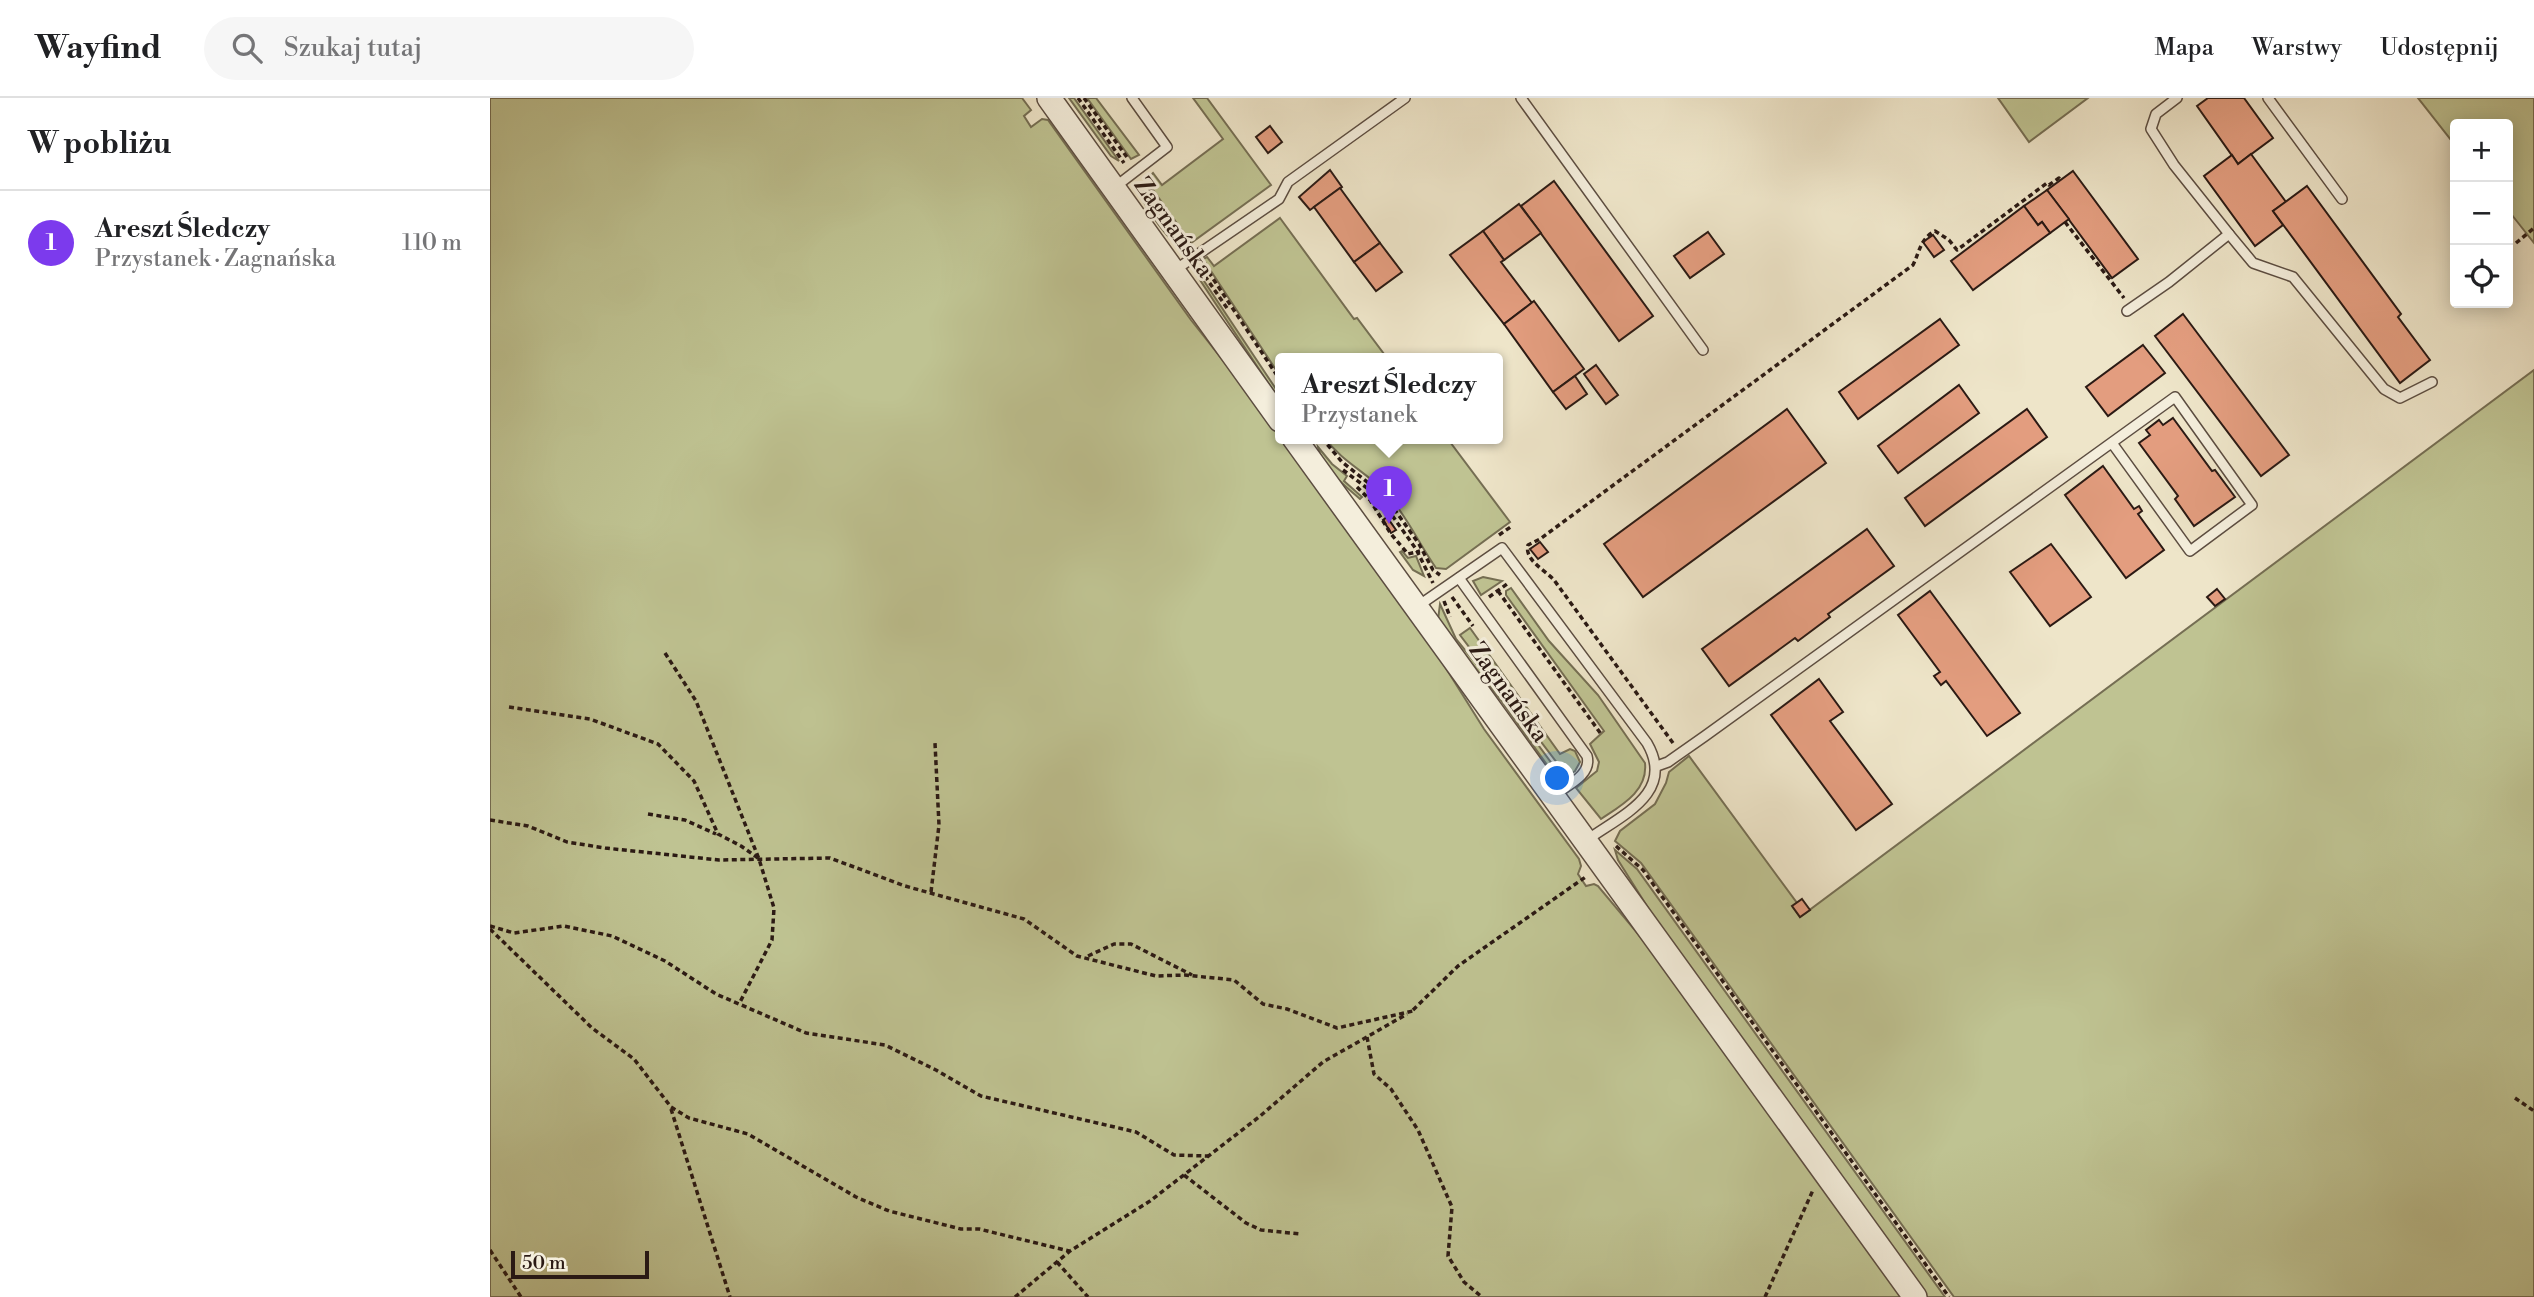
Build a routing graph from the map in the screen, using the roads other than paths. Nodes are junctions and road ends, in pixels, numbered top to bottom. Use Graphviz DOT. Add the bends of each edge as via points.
graph roads {
  1 [pos="1049,98"];
  2 [pos="1132,98"];
  3 [pos="1405,98"];
  4 [pos="1521,98"];
  5 [pos="2177,98"];
  6 [pos="2268,98"];
  7 [pos="1113,188"];
  8 [pos="2342,200"];
  9 [pos="2229,234"];
  10 [pos="1173,271"];
  11 [pos="2127,306"];
  12 [pos="1703,350"];
  13 [pos="2432,382"];
  14 [pos="1275,413"];
  15 [pos="2112,443"];
  16 [pos="1298,444"];
  17 [pos="1459,578"];
  18 [pos="1415,608"];
  19 [pos="1657,766"];
  20 [pos="1553,796"];
  21 [pos="1586,841"];
  22 [pos="1915,1297"];
  1 -- 7 [label="street, Zagnańska"];
  2 -- 7 [label="lane" via="1167,147"];
  3 -- 10 [label="lane" via="1288,182 1279,199"];
  4 -- 12 [label="lane"];
  5 -- 9 [label="lane" via="2156,114 2151,129"];
  6 -- 8 [label="lane"];
  7 -- 10 [label="street, Zagnańska"];
  9 -- 11 [label="lane" via="2169,282"];
  9 -- 13 [label="lane" via="2253,263 2293,277 2384,389 2400,398"];
  10 -- 14 [label="street, Zagnańska"];
  15 -- 15 [label="lane" via="2175,397 2252,505 2190,551"];
  15 -- 19 [label="lane"];
  16 -- 18 [label="street, Zagnańska"];
  17 -- 18 [label="lane"];
  17 -- 19 [label="lane" via="1502,548 1647,743"];
  17 -- 20 [label="lane" via="1587,756 1586,771"];
  18 -- 20 [label="street, Zagnańska"];
  19 -- 21 [label="lane" via="1645,798"];
  20 -- 21 [label="street, Zagnańska"];
  21 -- 22 [label="street, Zagnańska"];
}
